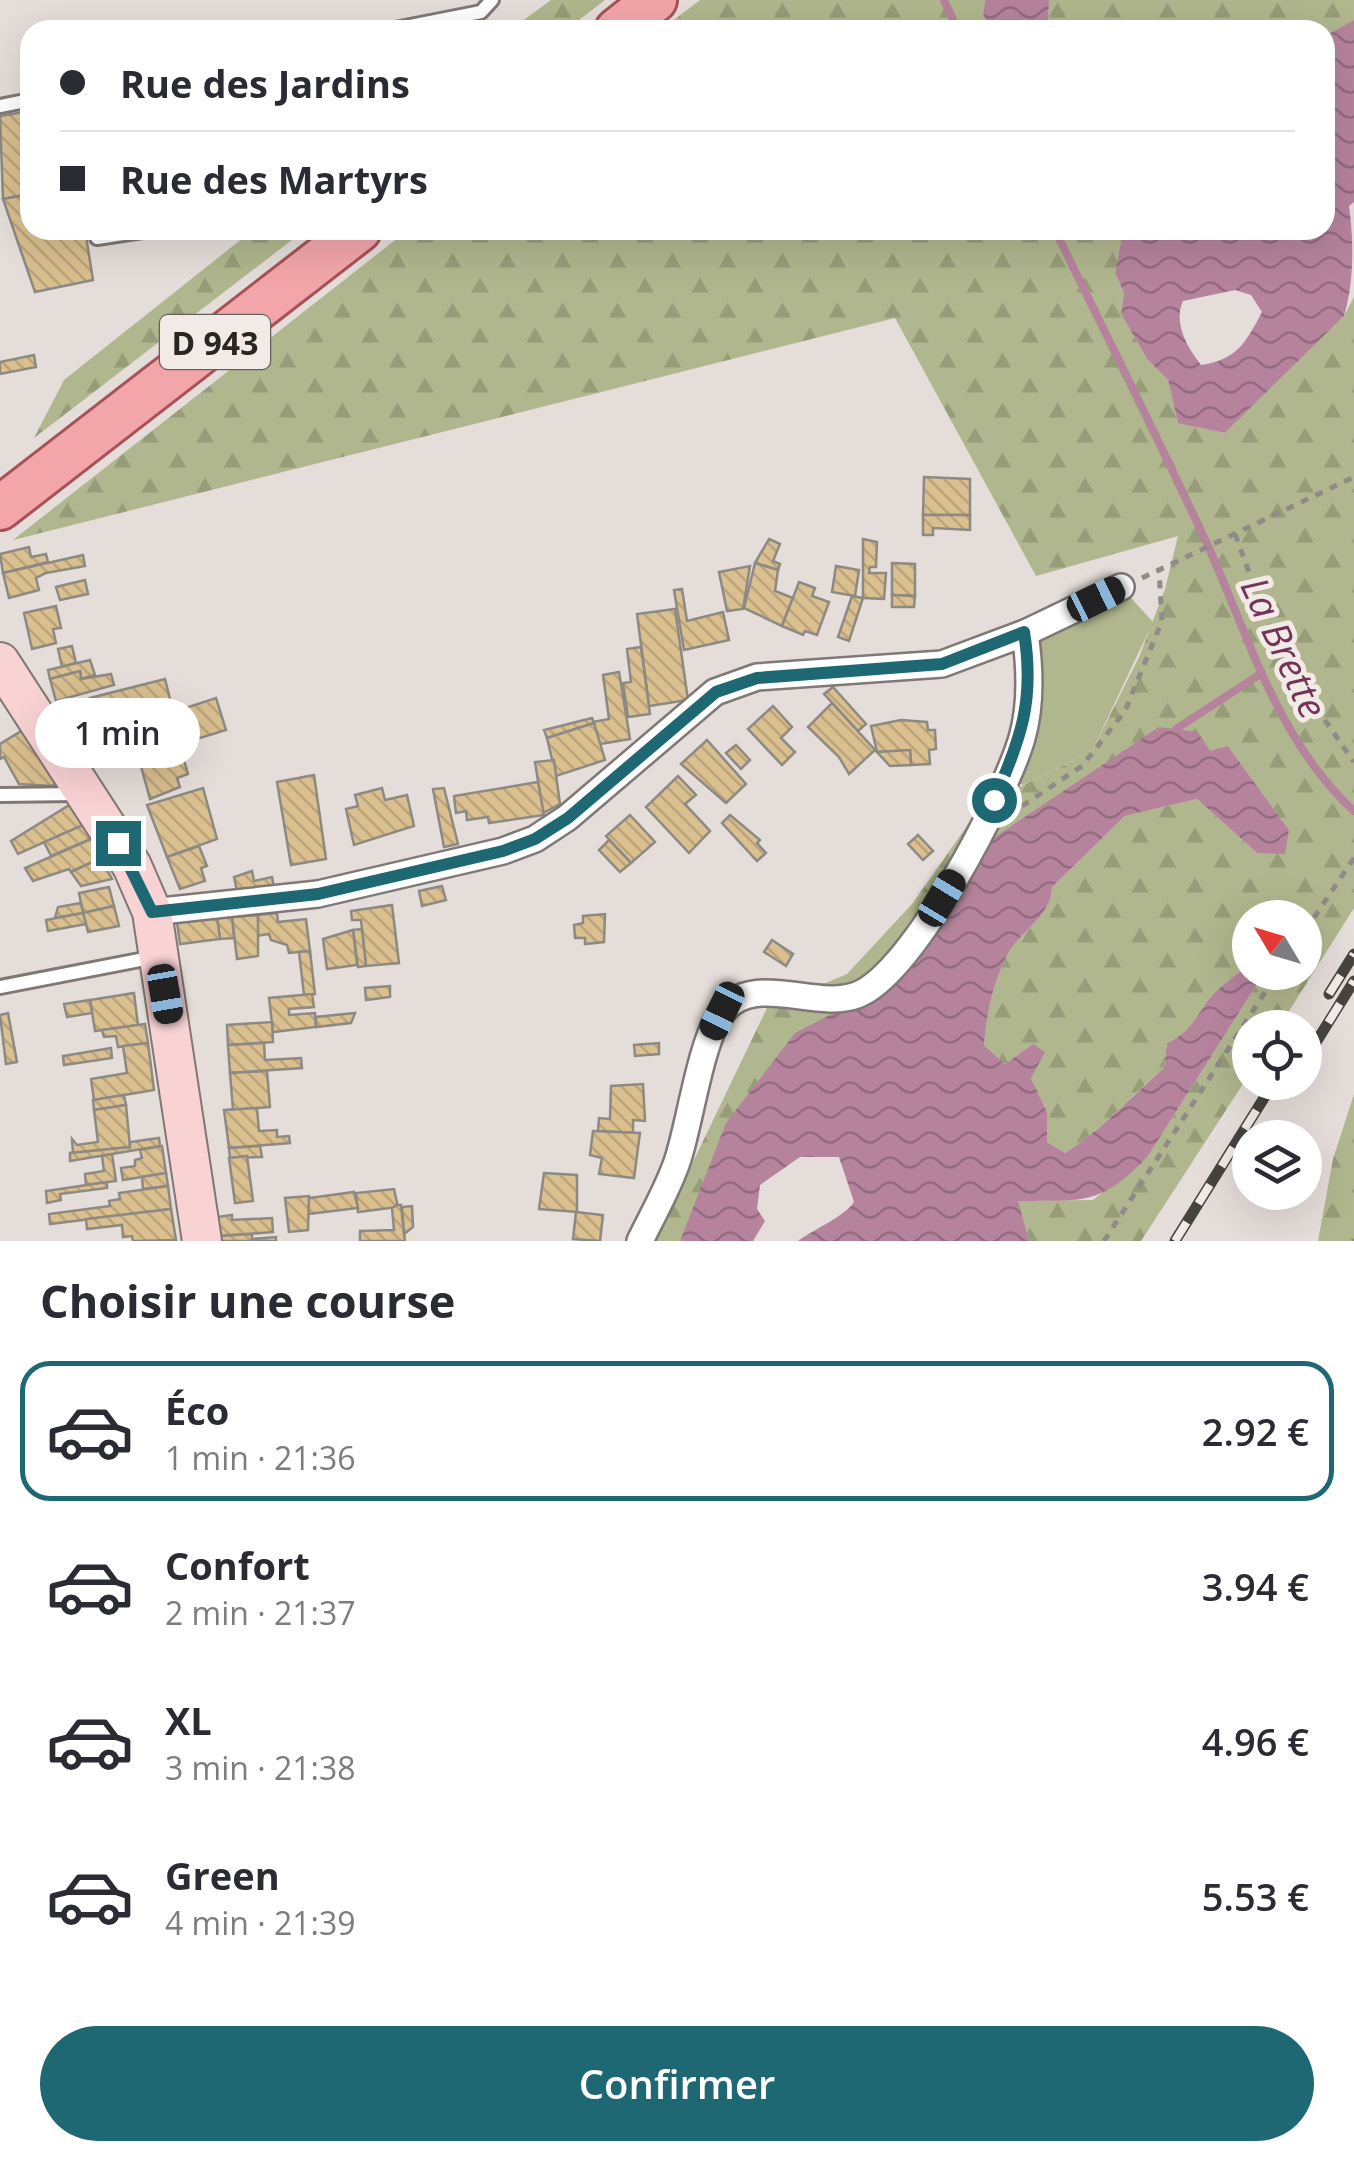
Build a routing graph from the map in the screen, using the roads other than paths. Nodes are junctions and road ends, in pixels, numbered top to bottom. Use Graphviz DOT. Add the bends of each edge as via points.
graph roads {
  1 [pos="492,0"];
  2 [pos="655,0"];
  3 [pos="441,20"];
  4 [pos="629,20"];
  5 [pos="346,240"];
  6 [pos="0,508"];
  7 [pos="1121,587"];
  8 [pos="1024,632"];
  9 [pos="0,662"];
  10 [pos="86,793"];
  11 [pos="0,795"];
  12 [pos="152,912"];
  13 [pos="160,956"];
  14 [pos="0,987"];
  15 [pos="202,1241"];
  16 [pos="640,1241"];
  1 -- 3 [label="lane" via="481,12"];
  2 -- 4 [label="main road"];
  5 -- 6 [label="main road, D 943"];
  7 -- 8 [label="street"];
  8 -- 12 [label="street" via="942,664 757,678 716,692 568,818 503,851 318,894"];
  8 -- 16 [label="street" via="1031,673 1022,737 926,925 892,970 860,995 830,1002 744,995 722,1011 708,1038 677,1163"];
  9 -- 10 [label="street"];
  10 -- 11 [label="lane"];
  10 -- 12 [label="street"];
  12 -- 13 [label="street"];
  13 -- 14 [label="lane"];
  13 -- 15 [label="street"];
}
